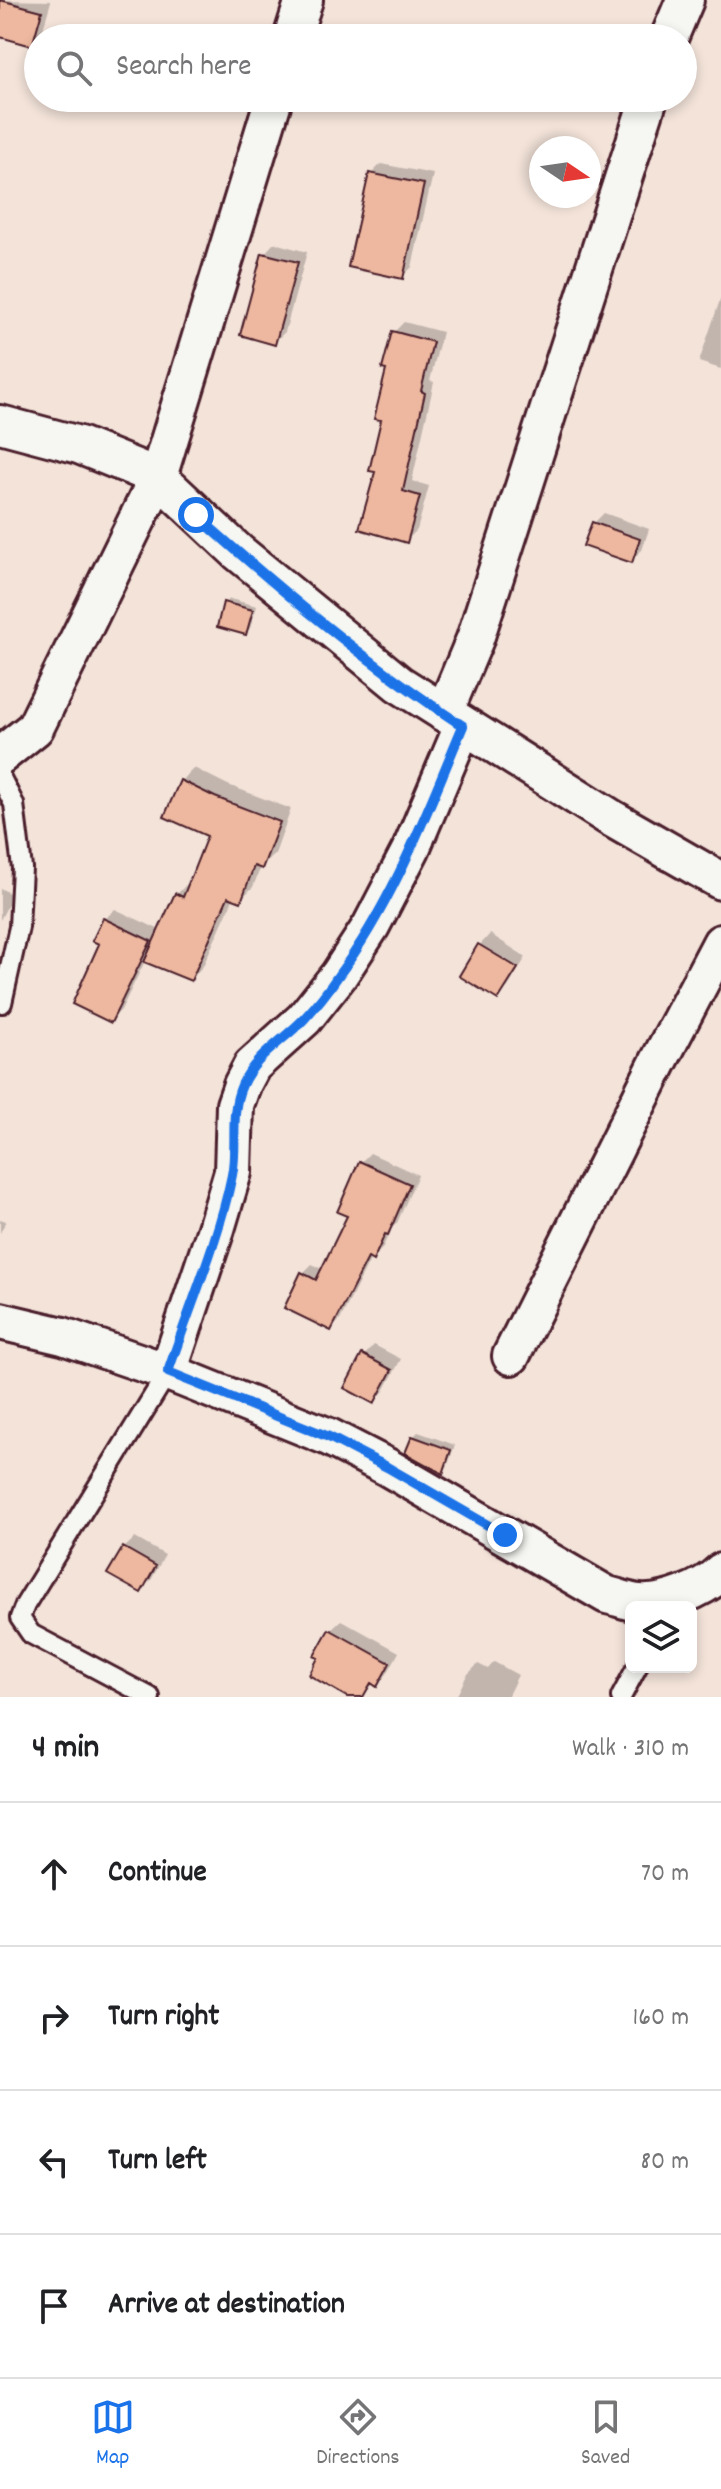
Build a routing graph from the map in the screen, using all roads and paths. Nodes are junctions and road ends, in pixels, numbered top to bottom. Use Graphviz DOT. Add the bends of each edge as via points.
graph roads {
  1 [pos="304,0"];
  2 [pos="685,0"];
  3 [pos="296,24"];
  4 [pos="675,24"];
  5 [pos="270,112"];
  6 [pos="644,112"];
  7 [pos="0,424"];
  8 [pos="158,477"];
  9 [pos="453,719"];
  10 [pos="0,756"];
  11 [pos="0,776"];
  12 [pos="721,881"];
  13 [pos="721,943"];
  14 [pos="2,1003"];
  15 [pos="0,1321"];
  16 [pos="511,1356"];
  17 [pos="168,1372"];
  18 [pos="721,1572"];
  19 [pos="631,1601"];
  20 [pos="676,1601"];
  21 [pos="634,1673"];
  22 [pos="150,1697"];
  23 [pos="621,1697"];
  1 -- 3 [label="street"];
  2 -- 4 [label="street"];
  5 -- 8 [label="street"];
  6 -- 9 [label="street"];
  7 -- 8 [label="street" via="79,445"];
  8 -- 9 [label="street" via="238,552 399,684"];
  8 -- 10 [label="street" via="35,728"];
  9 -- 12 [label="street"];
  9 -- 17 [label="street" via="411,849 371,926 304,1019 252,1066 242,1085 235,1105 233,1172"];
  11 -- 14 [label="lane" via="14,804 22,868 19,927"];
  13 -- 16 [label="street"];
  15 -- 17 [label="street"];
  17 -- 19 [label="street" via="329,1437 607,1595"];
  17 -- 22 [label="lane" via="20,1618 31,1634"];
  18 -- 20 [label="street"];
  21 -- 23 [label="lane"];
}
